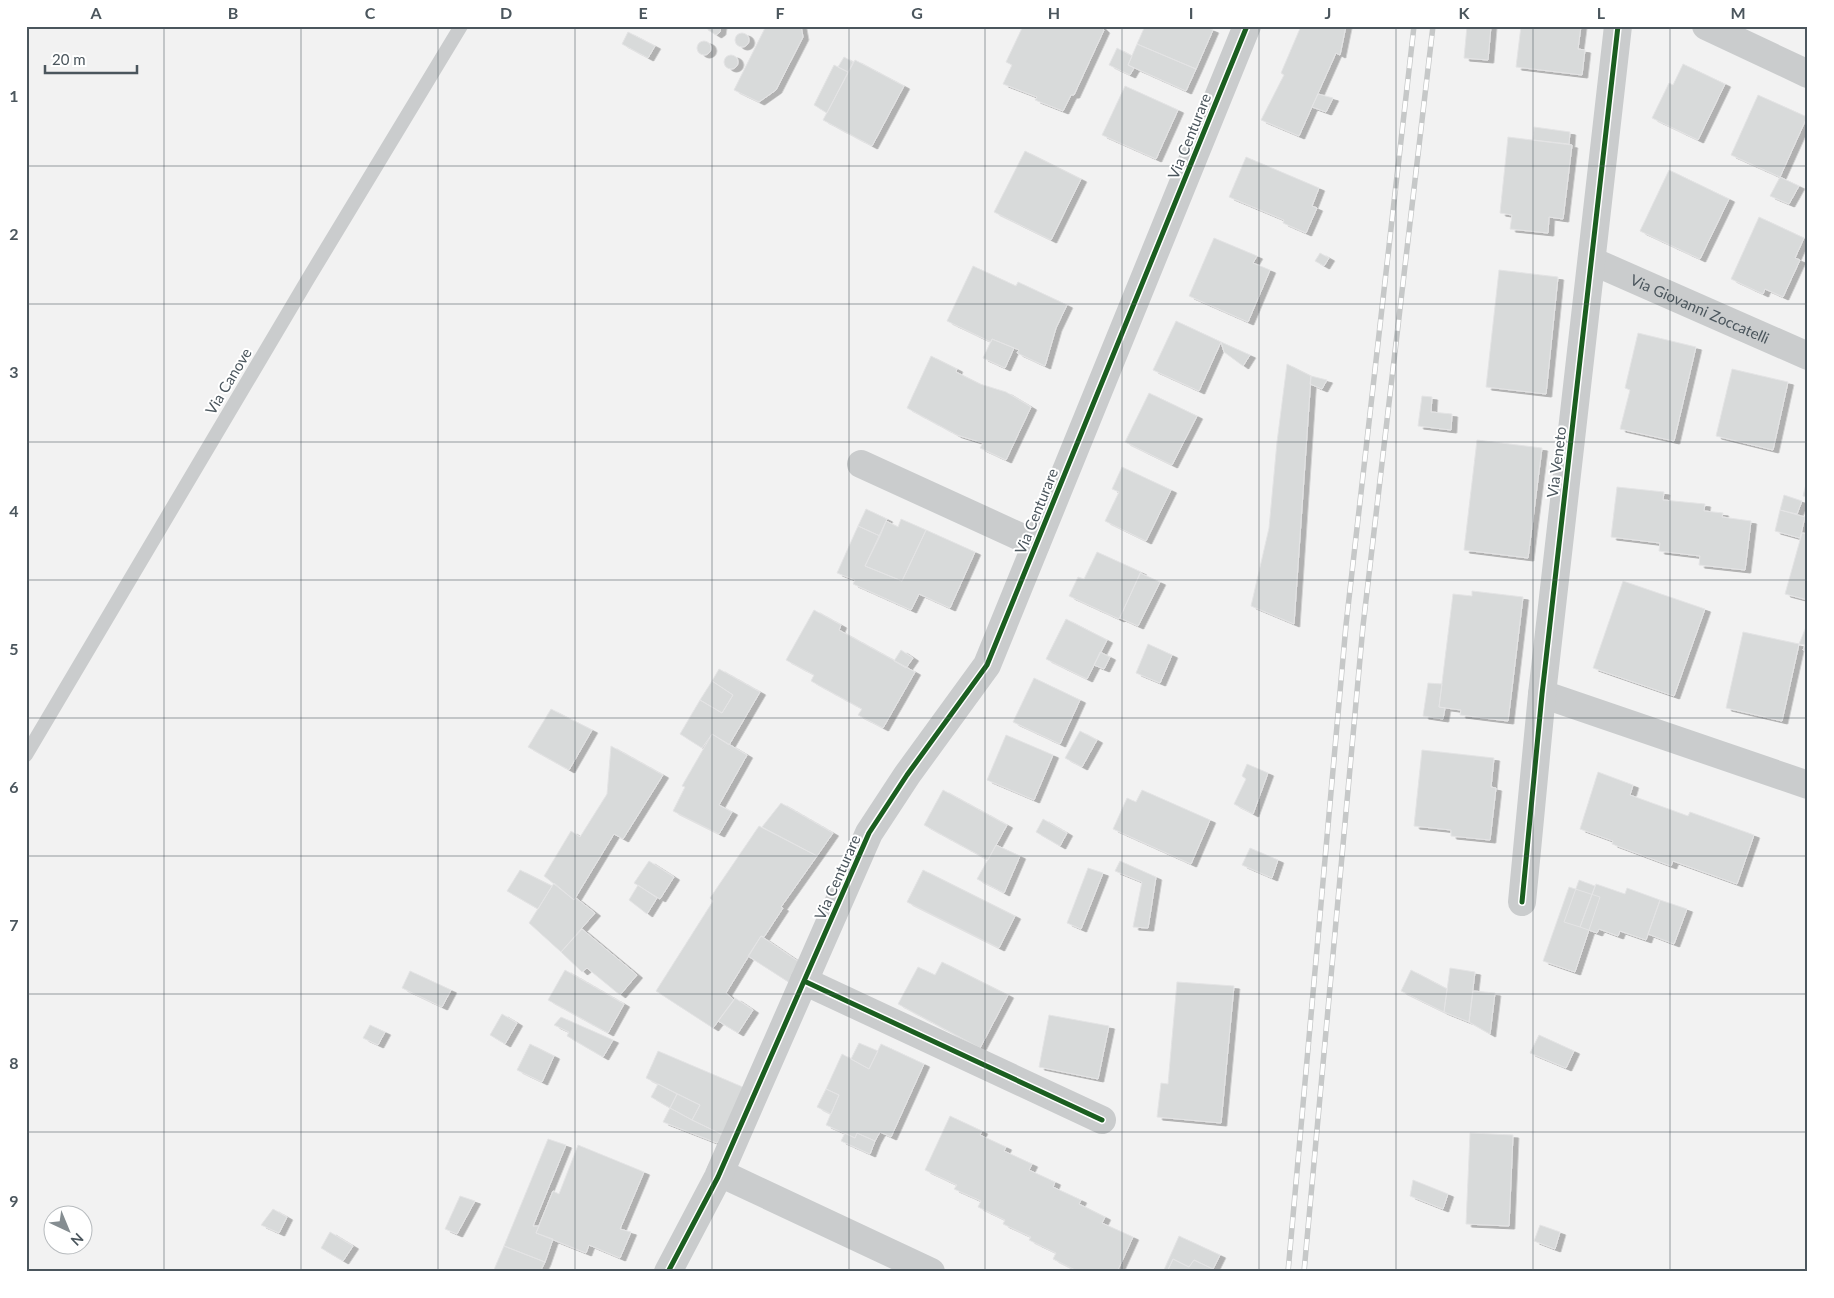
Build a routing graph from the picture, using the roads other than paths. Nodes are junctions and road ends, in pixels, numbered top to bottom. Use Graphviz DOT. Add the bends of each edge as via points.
graph roads {
  1 [pos="461,26"];
  2 [pos="1247,26"];
  3 [pos="1618,26"];
  4 [pos="1706,26"];
  5 [pos="1808,74"];
  6 [pos="1592,261"];
  7 [pos="1808,356"];
  8 [pos="861,464"];
  9 [pos="1036,544"];
  10 [pos="1542,694"];
  11 [pos="26,754"];
  12 [pos="1808,785"];
  13 [pos="1522,902"];
  14 [pos="804,981"];
  15 [pos="1102,1120"];
  16 [pos="720,1173"];
  17 [pos="668,1272"];
  18 [pos="931,1272"];
  1 -- 11 [label="lane, Via Canove"];
  2 -- 9 [label="street, Via Centurare"];
  3 -- 6 [label="street, Via Veneto"];
  4 -- 5 [label="street"];
  6 -- 7 [label="street, Via Giovanni Zoccatelli"];
  6 -- 10 [label="street, Via Veneto"];
  8 -- 9 [label="street, Via Centurare"];
  9 -- 14 [label="street, Via Centurare" via="987,666 869,833"];
  10 -- 12 [label="street"];
  10 -- 13 [label="street, Via Veneto"];
  14 -- 15 [label="street"];
  14 -- 16 [label="street, Via Centurare"];
  16 -- 17 [label="street, Via Centurare"];
  16 -- 18 [label="street"];
}
